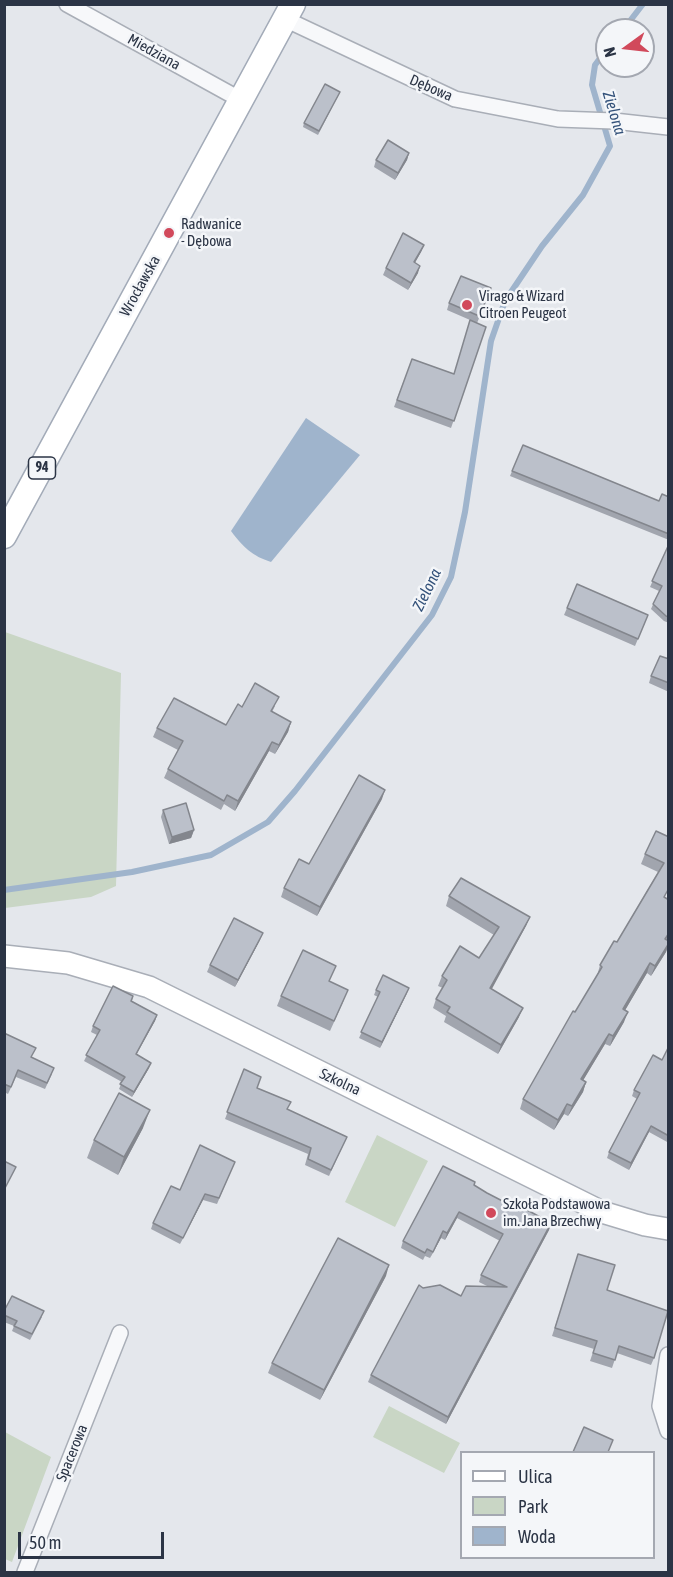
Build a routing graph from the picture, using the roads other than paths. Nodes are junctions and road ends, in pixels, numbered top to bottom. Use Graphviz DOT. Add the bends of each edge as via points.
graph roads {
  1 [pos="67,4"];
  2 [pos="289,12"];
  3 [pos="241,100"];
  4 [pos="669,127"];
  5 [pos="4,536"];
  6 [pos="4,956"];
  7 [pos="669,1229"];
  8 [pos="120,1333"];
  9 [pos="669,1355"];
  10 [pos="669,1431"];
  11 [pos="25,1572"];
  1 -- 3 [label="street, Miedziana"];
  2 -- 3 [label="main road, Wrocławska / 94"];
  2 -- 4 [label="street, Dębowa" via="455,99 558,119"];
  3 -- 5 [label="main road, Wrocławska / 94"];
  6 -- 7 [label="street, Szkolna" via="68,963 149,987 602,1212"];
  8 -- 11 [label="street, Spacerowa"];
  9 -- 10 [label="street" via="660,1406"];
}
